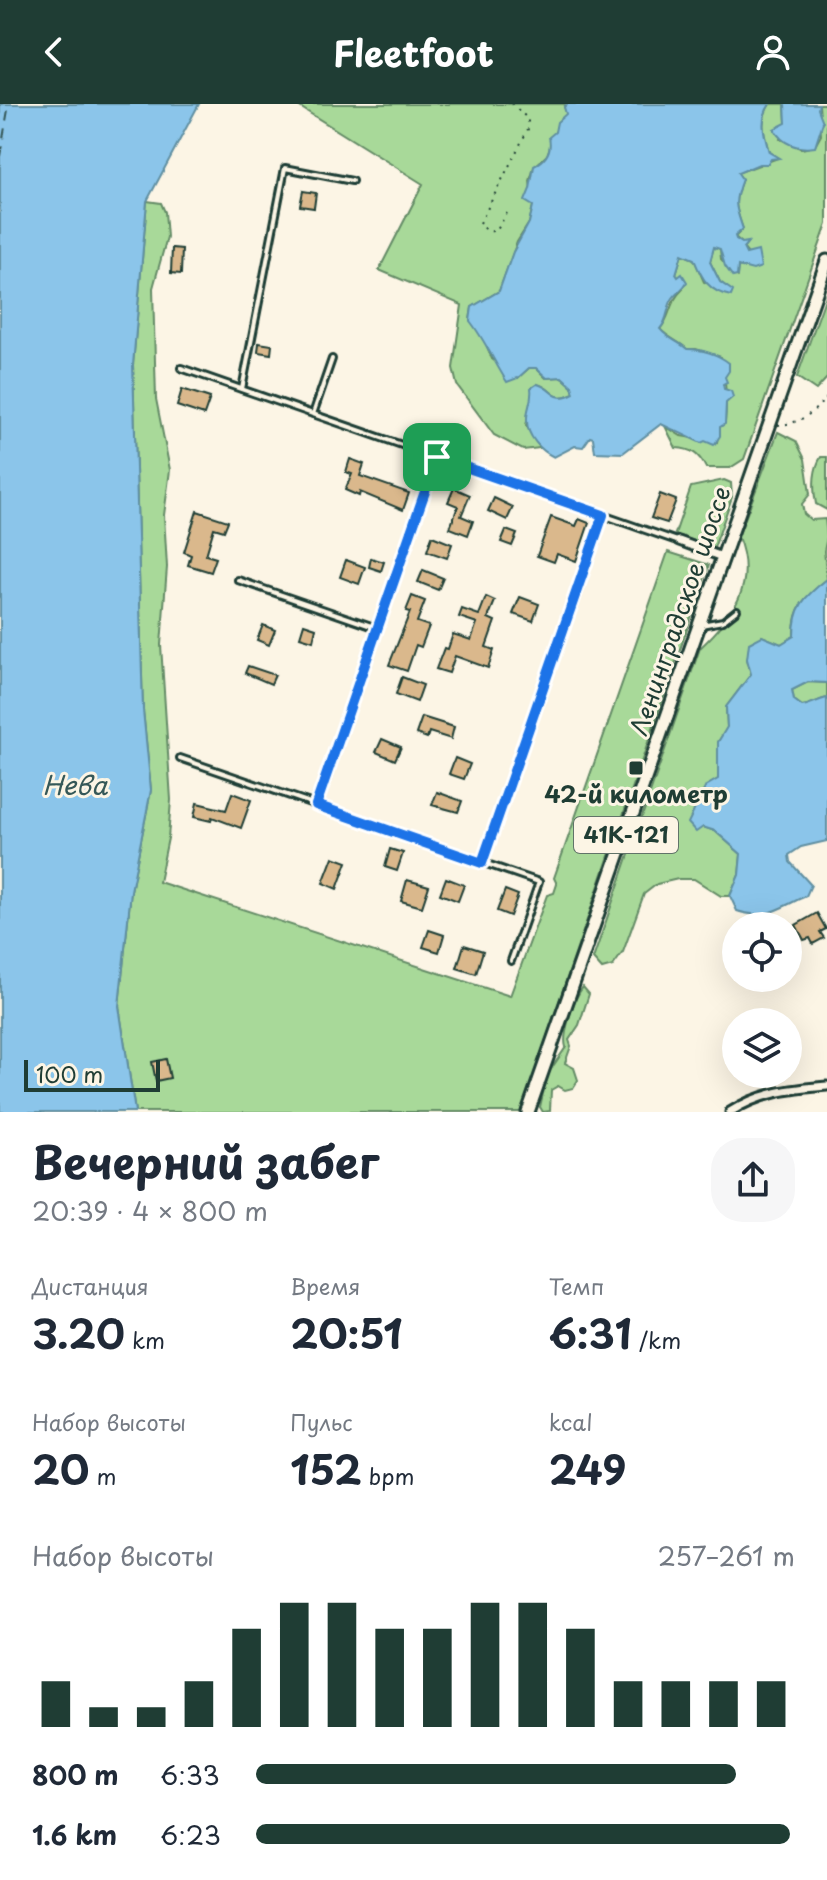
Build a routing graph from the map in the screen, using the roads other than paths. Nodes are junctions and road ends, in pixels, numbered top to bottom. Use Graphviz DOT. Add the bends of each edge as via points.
graph roads {
  1 [pos="352,181"];
  2 [pos="827,261"];
  3 [pos="332,359"];
  4 [pos="181,368"];
  5 [pos="242,389"];
  6 [pos="313,414"];
  7 [pos="437,457"];
  8 [pos="603,515"];
  9 [pos="679,541"];
  10 [pos="722,557"];
  11 [pos="238,580"];
  12 [pos="737,610"];
  13 [pos="699,625"];
  14 [pos="377,628"];
  15 [pos="180,758"];
  16 [pos="316,805"];
  17 [pos="482,863"];
  18 [pos="511,961"];
  19 [pos="827,1086"];
  20 [pos="528,1112"];
  21 [pos="730,1112"];
  1 -- 5 [label="lane" via="285,168"];
  2 -- 10 [label="main road, Ленинградское шоссе / 41К-121"];
  3 -- 6 [label="lane"];
  4 -- 5 [label="lane"];
  5 -- 6 [label="lane"];
  6 -- 7 [label="lane"];
  7 -- 8 [label="lane"];
  7 -- 14 [label="lane"];
  8 -- 9 [label="lane"];
  8 -- 17 [label="lane"];
  9 -- 10 [label="street"];
  10 -- 13 [label="main road, Ленинградское шоссе / 41К-121"];
  11 -- 14 [label="lane"];
  12 -- 13 [label="lane" via="723,621"];
  13 -- 20 [label="main road, Ленинградское шоссе / 41К-121"];
  14 -- 16 [label="lane"];
  15 -- 16 [label="lane"];
  16 -- 17 [label="lane"];
  17 -- 18 [label="lane" via="539,882"];
  19 -- 21 [label="street" via="784,1090"];
}
